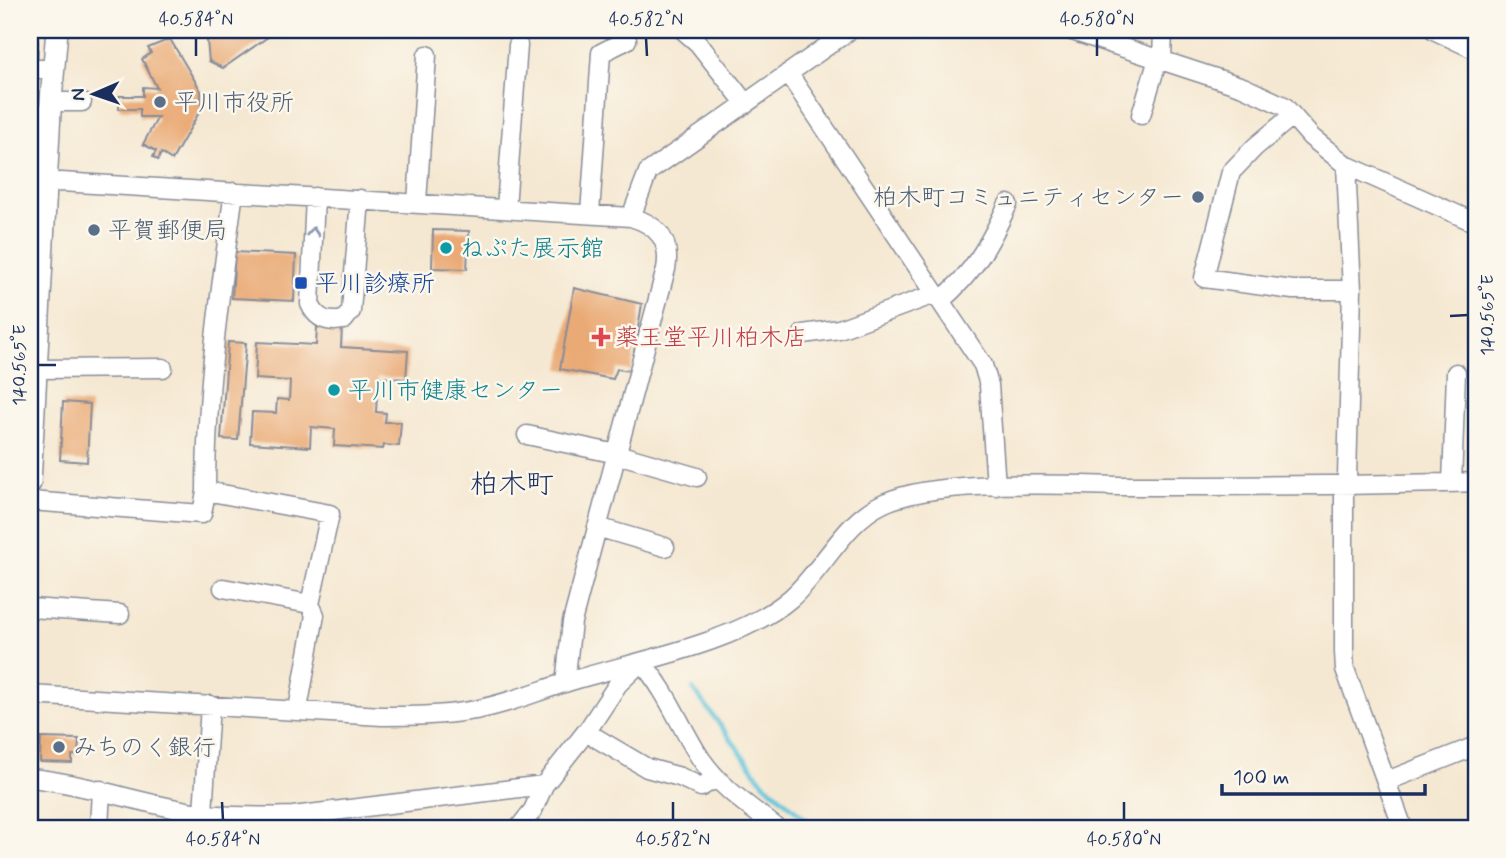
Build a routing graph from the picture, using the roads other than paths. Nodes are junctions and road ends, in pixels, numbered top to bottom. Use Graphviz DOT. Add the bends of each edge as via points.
graph roads {
  1 [pos="57,30"];
  2 [pos="683,30"];
  3 [pos="850,30"];
  4 [pos="1071,30"];
  5 [pos="1163,30"];
  6 [pos="1434,30"];
  7 [pos="627,40"];
  8 [pos="518,45"];
  9 [pos="1476,50"];
  10 [pos="427,55"];
  11 [pos="1160,59"];
  12 [pos="30,69"];
  13 [pos="52,69"];
  14 [pos="788,73"];
  15 [pos="50,102"];
  16 [pos="82,103"];
  17 [pos="746,104"];
  18 [pos="1141,115"];
  19 [pos="1292,116"];
  20 [pos="1346,165"];
  21 [pos="38,183"];
  22 [pos="234,192"];
  23 [pos="315,197"];
  24 [pos="360,199"];
  25 [pos="417,202"];
  26 [pos="1007,204"];
  27 [pos="506,208"];
  28 [pos="590,214"];
  29 [pos="631,217"];
  30 [pos="1476,223"];
  31 [pos="1352,290"];
  32 [pos="938,297"];
  33 [pos="803,334"];
  34 [pos="163,368"];
  35 [pos="36,369"];
  36 [pos="1457,373"];
  37 [pos="527,435"];
  38 [pos="617,454"];
  39 [pos="30,469"];
  40 [pos="697,477"];
  41 [pos="1476,482"];
  42 [pos="30,483"];
  43 [pos="1452,483"];
  44 [pos="996,486"];
  45 [pos="1344,486"];
  46 [pos="206,491"];
  47 [pos="30,501"];
  48 [pos="597,527"];
  49 [pos="665,547"];
  50 [pos="223,588"];
  51 [pos="310,604"];
  52 [pos="30,608"];
  53 [pos="120,614"];
  54 [pos="641,662"];
  55 [pos="565,682"];
  56 [pos="30,695"];
  57 [pos="210,705"];
  58 [pos="298,709"];
  59 [pos="586,732"];
  60 [pos="1476,746"];
  61 [pos="30,778"];
  62 [pos="716,778"];
  63 [pos="1387,781"];
  64 [pos="544,785"];
  65 [pos="101,790"];
  66 [pos="203,821"];
  67 [pos="99,828"];
  68 [pos="519,828"];
  69 [pos="776,828"];
  70 [pos="1403,828"];
  1 -- 13 [label="main road"];
  2 -- 17 [label="street"];
  3 -- 14 [label="street"];
  4 -- 11 [label="street"];
  5 -- 11 [label="street"];
  6 -- 9 [label="street"];
  7 -- 28 [label="street" via="601,53"];
  8 -- 27 [label="street"];
  10 -- 25 [label="street"];
  11 -- 18 [label="street"];
  11 -- 19 [label="street" via="1242,87 1283,106"];
  12 -- 13 [label="street"];
  13 -- 15 [label="main road"];
  14 -- 17 [label="street"];
  14 -- 32 [label="street"];
  15 -- 16 [label="street"];
  15 -- 21 [label="main road"];
  17 -- 29 [label="street" via="648,172"];
  19 -- 20 [label="street"];
  19 -- 31 [label="street" via="1231,172 1204,278 1293,290"];
  20 -- 30 [label="street"];
  20 -- 31 [label="street"];
  21 -- 22 [label="street"];
  21 -- 35 [label="main road"];
  22 -- 23 [label="street"];
  22 -- 46 [label="street" via="217,313"];
  23 -- 24 [label="street"];
  24 -- 23 [label="street, one-way" via="353,304 344,320 332,322 322,320 310,304"];
  24 -- 25 [label="street"];
  25 -- 27 [label="street"];
  26 -- 32 [label="street" via="988,249 966,278"];
  27 -- 28 [label="street"];
  28 -- 29 [label="street"];
  29 -- 38 [label="street" via="664,237 669,254"];
  31 -- 45 [label="street"];
  32 -- 33 [label="street" via="839,329"];
  32 -- 44 [label="street" via="984,365"];
  34 -- 35 [label="street"];
  35 -- 39 [label="main road"];
  36 -- 43 [label="street"];
  37 -- 38 [label="street"];
  38 -- 40 [label="street"];
  38 -- 48 [label="street"];
  39 -- 42 [label="main road"];
  41 -- 43 [label="street"];
  43 -- 45 [label="street"];
  44 -- 45 [label="street"];
  44 -- 54 [label="street" via="937,490 884,503 860,519 791,598 738,629"];
  45 -- 63 [label="street" via="1345,668"];
  46 -- 47 [label="street" via="202,514"];
  46 -- 51 [label="street" via="330,514"];
  48 -- 49 [label="street"];
  48 -- 55 [label="street" via="572,622"];
  50 -- 51 [label="street"];
  51 -- 58 [label="street" via="315,615"];
  52 -- 53 [label="street"];
  54 -- 55 [label="street"];
  54 -- 59 [label="street" via="618,684"];
  54 -- 62 [label="street" via="656,678"];
  55 -- 58 [label="street" via="471,711 425,716"];
  56 -- 57 [label="street"];
  57 -- 58 [label="street"];
  57 -- 66 [label="street"];
  59 -- 62 [label="street" via="647,768 701,788"];
  59 -- 64 [label="street"];
  60 -- 63 [label="street"];
  61 -- 65 [label="street"];
  62 -- 69 [label="street"];
  63 -- 70 [label="street"];
  64 -- 66 [label="street" via="293,817"];
  64 -- 68 [label="street"];
  65 -- 66 [label="street"];
  65 -- 67 [label="street"];
}
